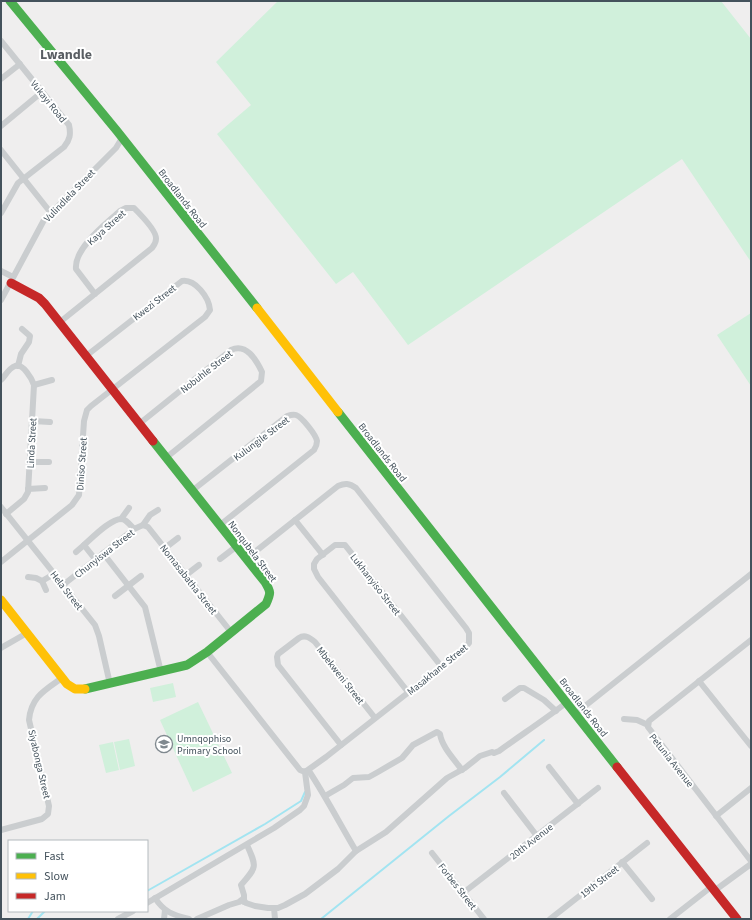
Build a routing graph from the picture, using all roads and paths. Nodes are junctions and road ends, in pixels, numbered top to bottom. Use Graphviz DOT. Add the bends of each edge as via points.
graph roads {
  1 [pos="10,1"];
  2 [pos="1,40"];
  3 [pos="20,64"];
  4 [pos="1,79"];
  5 [pos="42,92"];
  6 [pos="1,126"];
  7 [pos="122,138"];
  8 [pos="1,150"];
  9 [pos="24,179"];
  10 [pos="1,213"];
  11 [pos="51,213"];
  12 [pos="1,271"];
  13 [pos="12,280"];
  14 [pos="95,294"];
  15 [pos="1,300"];
  16 [pos="60,322"];
  17 [pos="22,329"];
  18 [pos="86,356"];
  19 [pos="19,367"];
  20 [pos="1,380"];
  21 [pos="52,380"];
  22 [pos="34,385"];
  23 [pos="112,390"];
  24 [pos="33,421"];
  25 [pos="50,422"];
  26 [pos="139,424"];
  27 [pos="167,457"];
  28 [pos="30,462"];
  29 [pos="49,462"];
  30 [pos="45,488"];
  31 [pos="28,489"];
  32 [pos="193,490"];
  33 [pos="129,508"];
  34 [pos="3,510"];
  35 [pos="158,510"];
  36 [pos="121,519"];
  37 [pos="295,520"];
  38 [pos="220,525"];
  39 [pos="146,526"];
  40 [pos="134,529"];
  41 [pos="178,538"];
  42 [pos="28,541"];
  43 [pos="84,545"];
  44 [pos="237,546"];
  45 [pos="165,548"];
  46 [pos="76,552"];
  47 [pos="104,553"];
  48 [pos="323,555"];
  49 [pos="220,559"];
  50 [pos="246,559"];
  51 [pos="95,560"];
  52 [pos="1,562"];
  53 [pos="199,565"];
  54 [pos="54,574"];
  55 [pos="751,574"];
  56 [pos="186,575"];
  57 [pos="142,576"];
  58 [pos="28,577"];
  59 [pos="42,581"];
  60 [pos="63,585"];
  61 [pos="129,585"];
  62 [pos="46,590"];
  63 [pos="115,596"];
  64 [pos="1,600"];
  65 [pos="231,632"];
  66 [pos="27,633"];
  67 [pos="751,640"];
  68 [pos="1,648"];
  69 [pos="207,652"];
  70 [pos="441,666"];
  71 [pos="160,672"];
  72 [pos="62,678"];
  73 [pos="700,681"];
  74 [pos="110,684"];
  75 [pos="408,692"];
  76 [pos="506,699"];
  77 [pos="566,703"];
  78 [pos="556,711"];
  79 [pos="575,714"];
  80 [pos="375,718"];
  81 [pos="624,719"];
  82 [pos="648,725"];
  83 [pos="341,745"];
  84 [pos="751,746"];
  85 [pos="549,767"];
  86 [pos="462,770"];
  87 [pos="307,771"];
  88 [pos="598,788"];
  89 [pos="751,788"];
  90 [pos="504,793"];
  91 [pos="325,796"];
  92 [pos="578,804"];
  93 [pos="716,816"];
  94 [pos="1,830"];
  95 [pos="537,836"];
  96 [pos="647,843"];
  97 [pos="246,845"];
  98 [pos="356,851"];
  99 [pos="432,854"];
  100 [pos="622,862"];
  101 [pos="751,863"];
  102 [pos="713,888"];
  103 [pos="463,893"];
  104 [pos="155,898"];
  105 [pos="652,899"];
  106 [pos="244,901"];
  107 [pos="148,902"];
  108 [pos="274,908"];
  109 [pos="165,910"];
  110 [pos="131,912"];
  111 [pos="212,916"];
  112 [pos="118,919"];
  113 [pos="164,919"];
  114 [pos="189,919"];
  115 [pos="197,919"];
  116 [pos="275,919"];
  117 [pos="484,919"];
  118 [pos="550,919"];
  119 [pos="670,919"];
  120 [pos="737,919"];
  1 -- 7 [label="main road, Broadlands Road"];
  2 -- 3 [label="street, Vukayi Road"];
  3 -- 4 [label="street"];
  3 -- 5 [label="street, Vukayi Road"];
  5 -- 6 [label="street"];
  5 -- 9 [label="street, Vukayi Road" via="69,125 70,138 64,147"];
  7 -- 11 [label="street, Vulindlela Street" via="116,148"];
  7 -- 77 [label="main road, Broadlands Road"];
  8 -- 9 [label="street"];
  9 -- 10 [label="street, Vukayi Road" via="14,188"];
  9 -- 11 [label="street"];
  11 -- 13 [label="street, Vulindlela Street" via="40,225"];
  12 -- 13 [label="street"];
  13 -- 15 [label="street, Vulindlela Street"];
  13 -- 16 [label="main road, Nonqubela Street" via="39,298"];
  14 -- 14 [label="street, Kaya Street" via="156,242 154,231 134,208 120,211 87,244 77,258 76,269"];
  14 -- 16 [label="street, Kaya Street"];
  16 -- 18 [label="main road, Nonqubela Street"];
  17 -- 19 [label="street" via="30,336 30,340 21,354"];
  18 -- 23 [label="main road, Nonqubela Street"];
  18 -- 23 [label="street, Kwezi Street" via="182,281 193,283 208,300 210,310 205,317"];
  19 -- 20 [label="street" via="12,368"];
  19 -- 22 [label="street" via="29,375"];
  21 -- 22 [label="street"];
  22 -- 24 [label="street, Linda Street"];
  23 -- 26 [label="main road, Nonqubela Street"];
  23 -- 42 [label="street, Diniso Street" via="91,406 85,415 77,499"];
  24 -- 25 [label="street"];
  24 -- 28 [label="street, Linda Street"];
  26 -- 27 [label="main road, Nonqubela Street"];
  26 -- 27 [label="street, Nobuhle Street" via="231,350 243,348 252,356 262,372 260,381"];
  27 -- 32 [label="main road, Nonqubela Street"];
  28 -- 29 [label="street"];
  28 -- 31 [label="street, Linda Street"];
  30 -- 31 [label="street"];
  31 -- 34 [label="street" via="24,499"];
  32 -- 38 [label="main road, Nonqubela Street"];
  32 -- 38 [label="street, Kulungile Street" via="287,416 297,416 307,425 317,440 314,450"];
  33 -- 36 [label="street"];
  34 -- 42 [label="street, Hela Street"];
  35 -- 39 [label="street" via="150,515"];
  36 -- 40 [label="street"];
  36 -- 43 [label="street" via="101,529"];
  37 -- 48 [label="street"];
  37 -- 50 [label="street, Masakhane Street"];
  37 -- 70 [label="street, Masakhane Street" via="338,486 349,484 356,488 469,633 469,643"];
  38 -- 44 [label="main road, Nonqubela Street"];
  39 -- 40 [label="street, Chunyiswa Street"];
  39 -- 45 [label="street, Nomasabatha Street"];
  40 -- 47 [label="street, Chunyiswa Street"];
  41 -- 45 [label="street"];
  42 -- 52 [label="street, Diniso Street"];
  42 -- 54 [label="street, Hela Street"];
  43 -- 46 [label="street"];
  43 -- 51 [label="street"];
  44 -- 49 [label="street"];
  44 -- 50 [label="main road, Nonqubela Street"];
  45 -- 56 [label="street, Nomasabatha Street"];
  47 -- 51 [label="street, Chunyiswa Street"];
  47 -- 61 [label="street"];
  48 -- 70 [label="street, Lukhanyiso Street" via="335,545 349,549"];
  48 -- 75 [label="street" via="314,564 318,577"];
  50 -- 65 [label="main road, Nonqubela Street" via="266,582 270,596 263,606"];
  51 -- 60 [label="street, Chunyiswa Street"];
  53 -- 56 [label="street"];
  54 -- 59 [label="street"];
  54 -- 60 [label="street, Hela Street"];
  55 -- 79 [label="street"];
  56 -- 65 [label="street, Nomasabatha Street"];
  57 -- 61 [label="street"];
  58 -- 59 [label="street"];
  59 -- 62 [label="street"];
  60 -- 74 [label="street, Hela Street" via="95,625"];
  61 -- 63 [label="street"];
  61 -- 71 [label="street" via="147,611"];
  64 -- 66 [label="main road, Nonqubela Street"];
  65 -- 69 [label="main road, Nonqubela Street"];
  66 -- 68 [label="street"];
  66 -- 72 [label="main road, Nonqubela Street"];
  67 -- 73 [label="street, Petunia Avenue"];
  69 -- 71 [label="main road, Nonqubela Street" via="183,667"];
  69 -- 87 [label="street" via="300,770"];
  70 -- 75 [label="street, Masakhane Street"];
  71 -- 74 [label="main road, Nonqubela Street"];
  72 -- 74 [label="main road, Nonqubela Street" via="75,689"];
  72 -- 94 [label="street, Siyabonga Street" via="32,704 29,720 50,806 48,814 42,819"];
  73 -- 82 [label="street, Petunia Avenue" via="649,721"];
  73 -- 84 [label="street"];
  75 -- 80 [label="street, Masakhane Street"];
  76 -- 78 [label="street" via="520,688 524,688"];
  77 -- 78 [label="street"];
  77 -- 79 [label="main road, Broadlands Road"];
  78 -- 86 [label="street" via="498,751 480,756"];
  79 -- 102 [label="main road, Broadlands Road"];
  80 -- 83 [label="street, Masakhane Street"];
  80 -- 83 [label="street, Mbekweni Street" via="315,642 308,637 298,638 278,654 278,665"];
  81 -- 82 [label="street" via="637,720"];
  82 -- 93 [label="street, Petunia Avenue" via="648,730"];
  83 -- 87 [label="street, Masakhane Street"];
  85 -- 92 [label="street"];
  86 -- 91 [label="street" via="437,732 413,745 402,758 378,772 369,777 353,778"];
  86 -- 98 [label="street" via="447,778 386,832"];
  87 -- 91 [label="street"];
  87 -- 97 [label="street" via="308,795 304,806"];
  88 -- 92 [label="street, 20th Avenue"];
  89 -- 93 [label="street"];
  90 -- 95 [label="street"];
  91 -- 98 [label="street"];
  92 -- 95 [label="street, 20th Avenue"];
  93 -- 101 [label="street, Petunia Avenue"];
  95 -- 103 [label="street, 20th Avenue"];
  96 -- 100 [label="street, 19th Street"];
  97 -- 104 [label="street"];
  97 -- 106 [label="street" via="254,860 254,870 240,885"];
  98 -- 108 [label="street" via="315,887 285,905"];
  99 -- 103 [label="street, Forbes Street"];
  100 -- 105 [label="street"];
  100 -- 118 [label="street, 19th Street"];
  101 -- 102 [label="street"];
  102 -- 119 [label="street"];
  102 -- 120 [label="main road, Broadlands Road"];
  103 -- 117 [label="street, Forbes Street"];
  104 -- 107 [label="street"];
  104 -- 109 [label="street"];
  106 -- 108 [label="street" via="255,906"];
  106 -- 111 [label="street" via="243,899"];
  108 -- 116 [label="street"];
  109 -- 113 [label="street"];
  109 -- 114 [label="street"];
  110 -- 112 [label="street"];
  111 -- 115 [label="street"];
}
